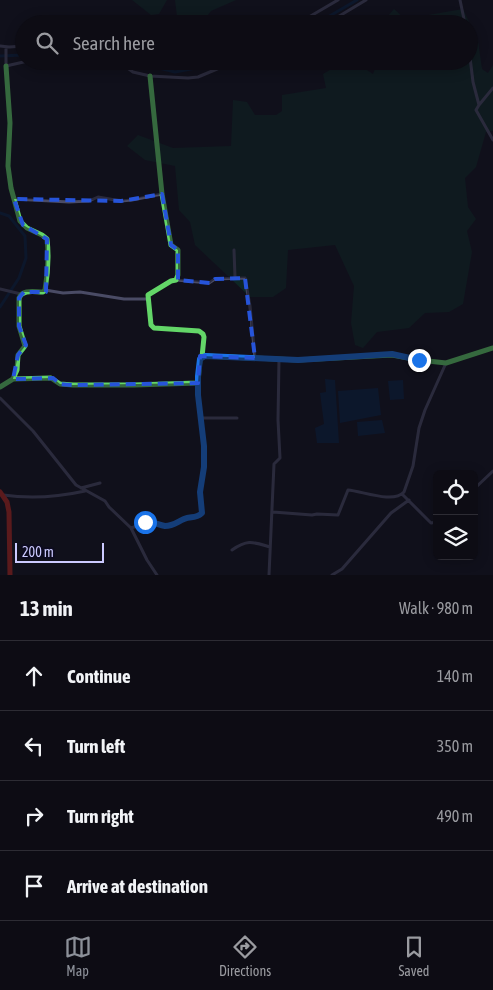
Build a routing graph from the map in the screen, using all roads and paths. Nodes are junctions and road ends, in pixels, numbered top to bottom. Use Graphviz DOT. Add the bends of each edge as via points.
graph roads {
  1 [pos="338,0"];
  2 [pos="366,0"];
  3 [pos="460,0"];
  4 [pos="312,15"];
  5 [pos="341,15"];
  6 [pos="463,15"];
  7 [pos="0,46"];
  8 [pos="15,48"];
  9 [pos="6,49"];
  10 [pos="15,62"];
  11 [pos="6,63"];
  12 [pos="130,70"];
  13 [pos="215,70"];
  14 [pos="472,70"];
  15 [pos="150,76"];
  16 [pos="493,88"];
  17 [pos="479,105"];
  18 [pos="493,140"];
  19 [pos="162,194"];
  20 [pos="14,199"];
  21 [pos="234,250"];
  22 [pos="235,277"];
  23 [pos="176,280"];
  24 [pos="2,289"];
  25 [pos="45,290"];
  26 [pos="21,294"];
  27 [pos="148,299"];
  28 [pos="493,348"];
  29 [pos="202,357"];
  30 [pos="255,358"];
  31 [pos="279,359"];
  32 [pos="446,362"];
  33 [pos="14,380"];
  34 [pos="198,383"];
  35 [pos="0,387"];
  36 [pos="0,398"];
  37 [pos="201,418"];
  38 [pos="237,418"];
  39 [pos="493,470"];
  40 [pos="100,483"];
  41 [pos="478,485"];
  42 [pos="80,488"];
  43 [pos="86,491"];
  44 [pos="1,493"];
  45 [pos="402,494"];
  46 [pos="409,500"];
  47 [pos="273,512"];
  48 [pos="433,523"];
  49 [pos="131,528"];
  50 [pos="270,547"];
  51 [pos="232,550"];
  52 [pos="10,575"];
  53 [pos="157,575"];
  54 [pos="269,575"];
  55 [pos="332,575"];
  1 -- 4 [label="street"];
  2 -- 5 [label="street"];
  3 -- 6 [label="street"];
  7 -- 9 [label="street"];
  8 -- 9 [label="street"];
  9 -- 11 [label="street"];
  10 -- 11 [label="street"];
  11 -- 20 [label="street" via="10,123 8,166"];
  12 -- 15 [label="street"];
  13 -- 15 [label="street" via="188,78"];
  14 -- 17 [label="street"];
  15 -- 19 [label="street"];
  16 -- 17 [label="street"];
  17 -- 18 [label="street" via="476,110"];
  19 -- 20 [label="street" via="121,201 105,198 69,202"];
  19 -- 23 [label="street" via="171,244 178,250"];
  20 -- 25 [label="street" via="23,225 47,239"];
  21 -- 22 [label="street"];
  22 -- 23 [label="street" via="215,279 209,283"];
  22 -- 30 [label="street" via="246,279"];
  23 -- 27 [label="street" via="150,292"];
  24 -- 26 [label="street"];
  25 -- 26 [label="street"];
  25 -- 27 [label="street"];
  26 -- 33 [label="street" via="19,326 25,346 18,355"];
  27 -- 29 [label="street" via="154,328 203,334"];
  28 -- 32 [label="street"];
  29 -- 30 [label="street"];
  29 -- 34 [label="street"];
  30 -- 31 [label="street"];
  31 -- 32 [label="street" via="392,354"];
  31 -- 47 [label="street" via="280,458 274,464"];
  32 -- 45 [label="street" via="419,428 413,466"];
  33 -- 34 [label="street" via="51,378 60,384 73,385"];
  33 -- 35 [label="street"];
  34 -- 37 [label="street"];
  36 -- 42 [label="street"];
  37 -- 38 [label="street"];
  37 -- 49 [label="street" via="204,446 200,492 202,513 174,525 149,522"];
  39 -- 41 [label="street"];
  40 -- 42 [label="street"];
  42 -- 43 [label="street"];
  43 -- 44 [label="street" via="40,496"];
  43 -- 49 [label="street" via="105,501"];
  44 -- 52 [label="street" via="9,512"];
  45 -- 46 [label="street"];
  45 -- 47 [label="street" via="383,497 348,490 338,515"];
  46 -- 48 [label="street"];
  46 -- 55 [label="street" via="391,513 342,569"];
  47 -- 50 [label="street"];
  49 -- 53 [label="street"];
  50 -- 51 [label="street" via="246,542"];
  50 -- 54 [label="street"];
}
